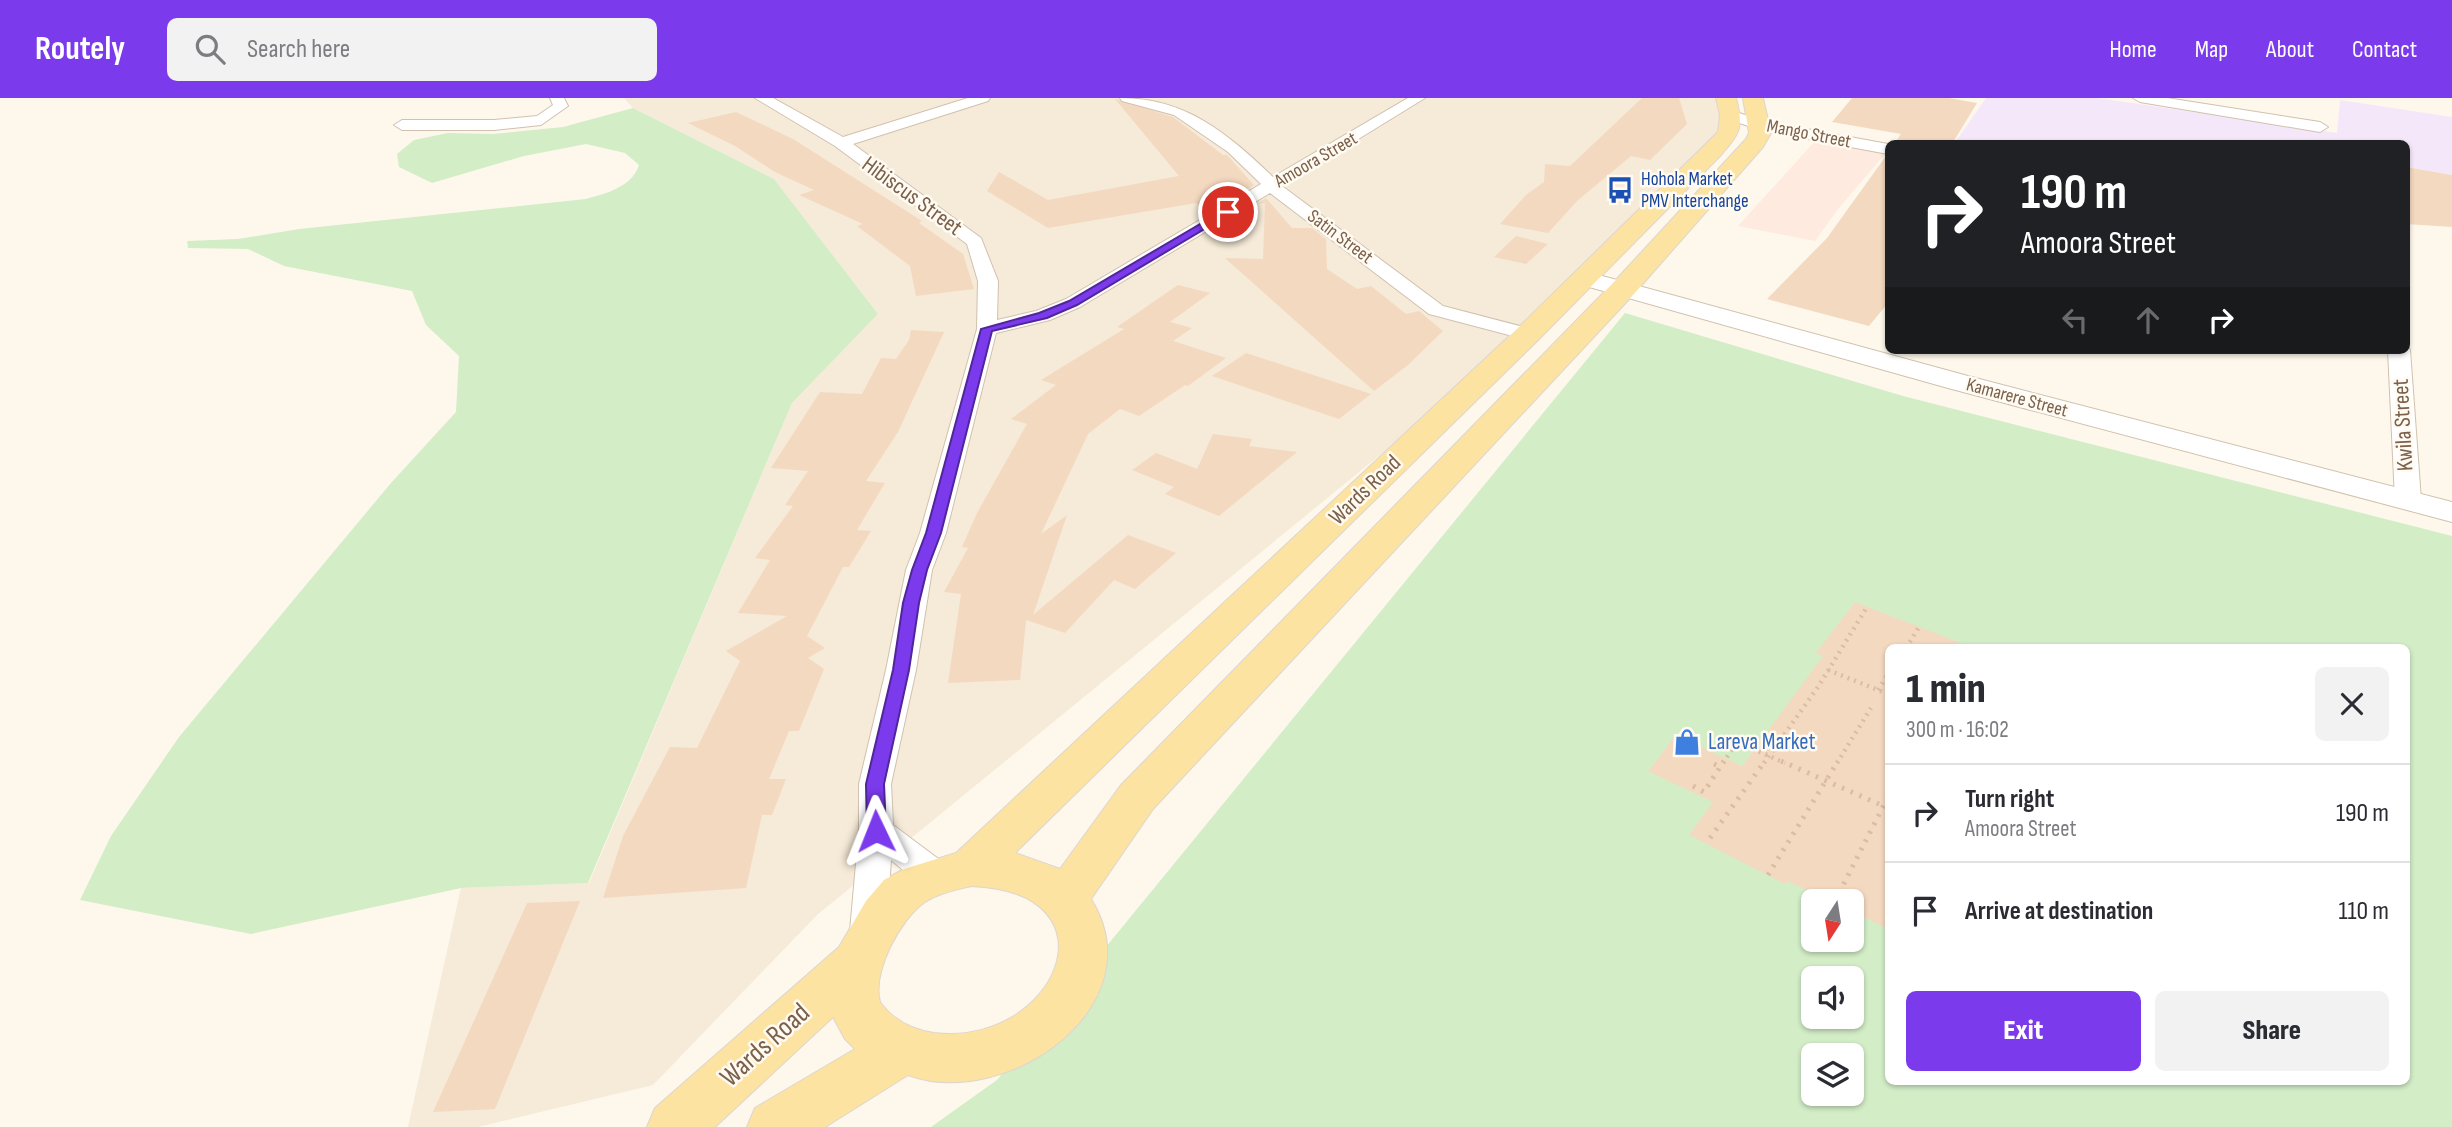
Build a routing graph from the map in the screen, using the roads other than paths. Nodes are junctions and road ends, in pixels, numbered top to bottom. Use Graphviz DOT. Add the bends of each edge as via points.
graph roads {
  1 [pos="557,98"];
  2 [pos="762,98"];
  3 [pos="983,98"];
  4 [pos="1127,98"];
  5 [pos="1418,98"];
  6 [pos="2140,98"];
  7 [pos="1742,109"];
  8 [pos="402,125"];
  9 [pos="2320,127"];
  10 [pos="841,143"];
  11 [pos="1885,148"];
  12 [pos="1272,186"];
  13 [pos="1584,278"];
  14 [pos="1623,289"];
  15 [pos="987,329"];
  16 [pos="1528,334"];
  17 [pos="2399,354"];
  18 [pos="2408,500"];
  19 [pos="2452,512"];
  20 [pos="876,831"];
  21 [pos="954,872"];
  22 [pos="1065,899"];
  23 [pos="861,953"];
  24 [pos="902,1050"];
  25 [pos="675,1127"];
  26 [pos="775,1127"];
  1 -- 8 [label="street" via="561,106 541,120"];
  2 -- 10 [label="street, Hibiscus Street"];
  3 -- 10 [label="street"];
  4 -- 12 [label="street, Satin Street" via="1180,112 1234,149"];
  5 -- 12 [label="street, Amoora Street"];
  6 -- 9 [label="street" via="2302,117"];
  7 -- 11 [label="street, Mango Street"];
  7 -- 13 [label="main road, Wards Road" via="1729,133"];
  7 -- 14 [label="main road, Wards Road" via="1760,134 1755,142"];
  10 -- 15 [label="street, Hibiscus Street" via="975,242 988,281"];
  12 -- 15 [label="street, Amoora Street" via="1073,303 1043,316"];
  12 -- 16 [label="street, Satin Street" via="1436,310"];
  13 -- 14 [label="street, Kamarere Street"];
  13 -- 16 [label="main road, Wards Road"];
  14 -- 18 [label="street, Kamarere Street"];
  14 -- 22 [label="main road, Wards Road" via="1137,797"];
  15 -- 20 [label="street, Hibiscus Street" via="911,603 875,784"];
  16 -- 21 [label="main road, Wards Road"];
  17 -- 18 [label="street, Kwila Street"];
  18 -- 19 [label="street, Kamarere Street"];
  20 -- 21 [label="street"];
  20 -- 23 [label="street, Hibiscus Street"];
  21 -- 22 [label="main road" via="1015,870 1034,876"];
  21 -- 23 [label="main road" via="906,891"];
  22 -- 24 [label="main road" via="1079,922 1084,948 1079,977 1040,1029 1008,1046 972,1057 935,1058"];
  23 -- 24 [label="main road" via="849,989 855,1008 882,1040"];
  23 -- 25 [label="main road, Wards Road"];
  24 -- 26 [label="main road"];
}
